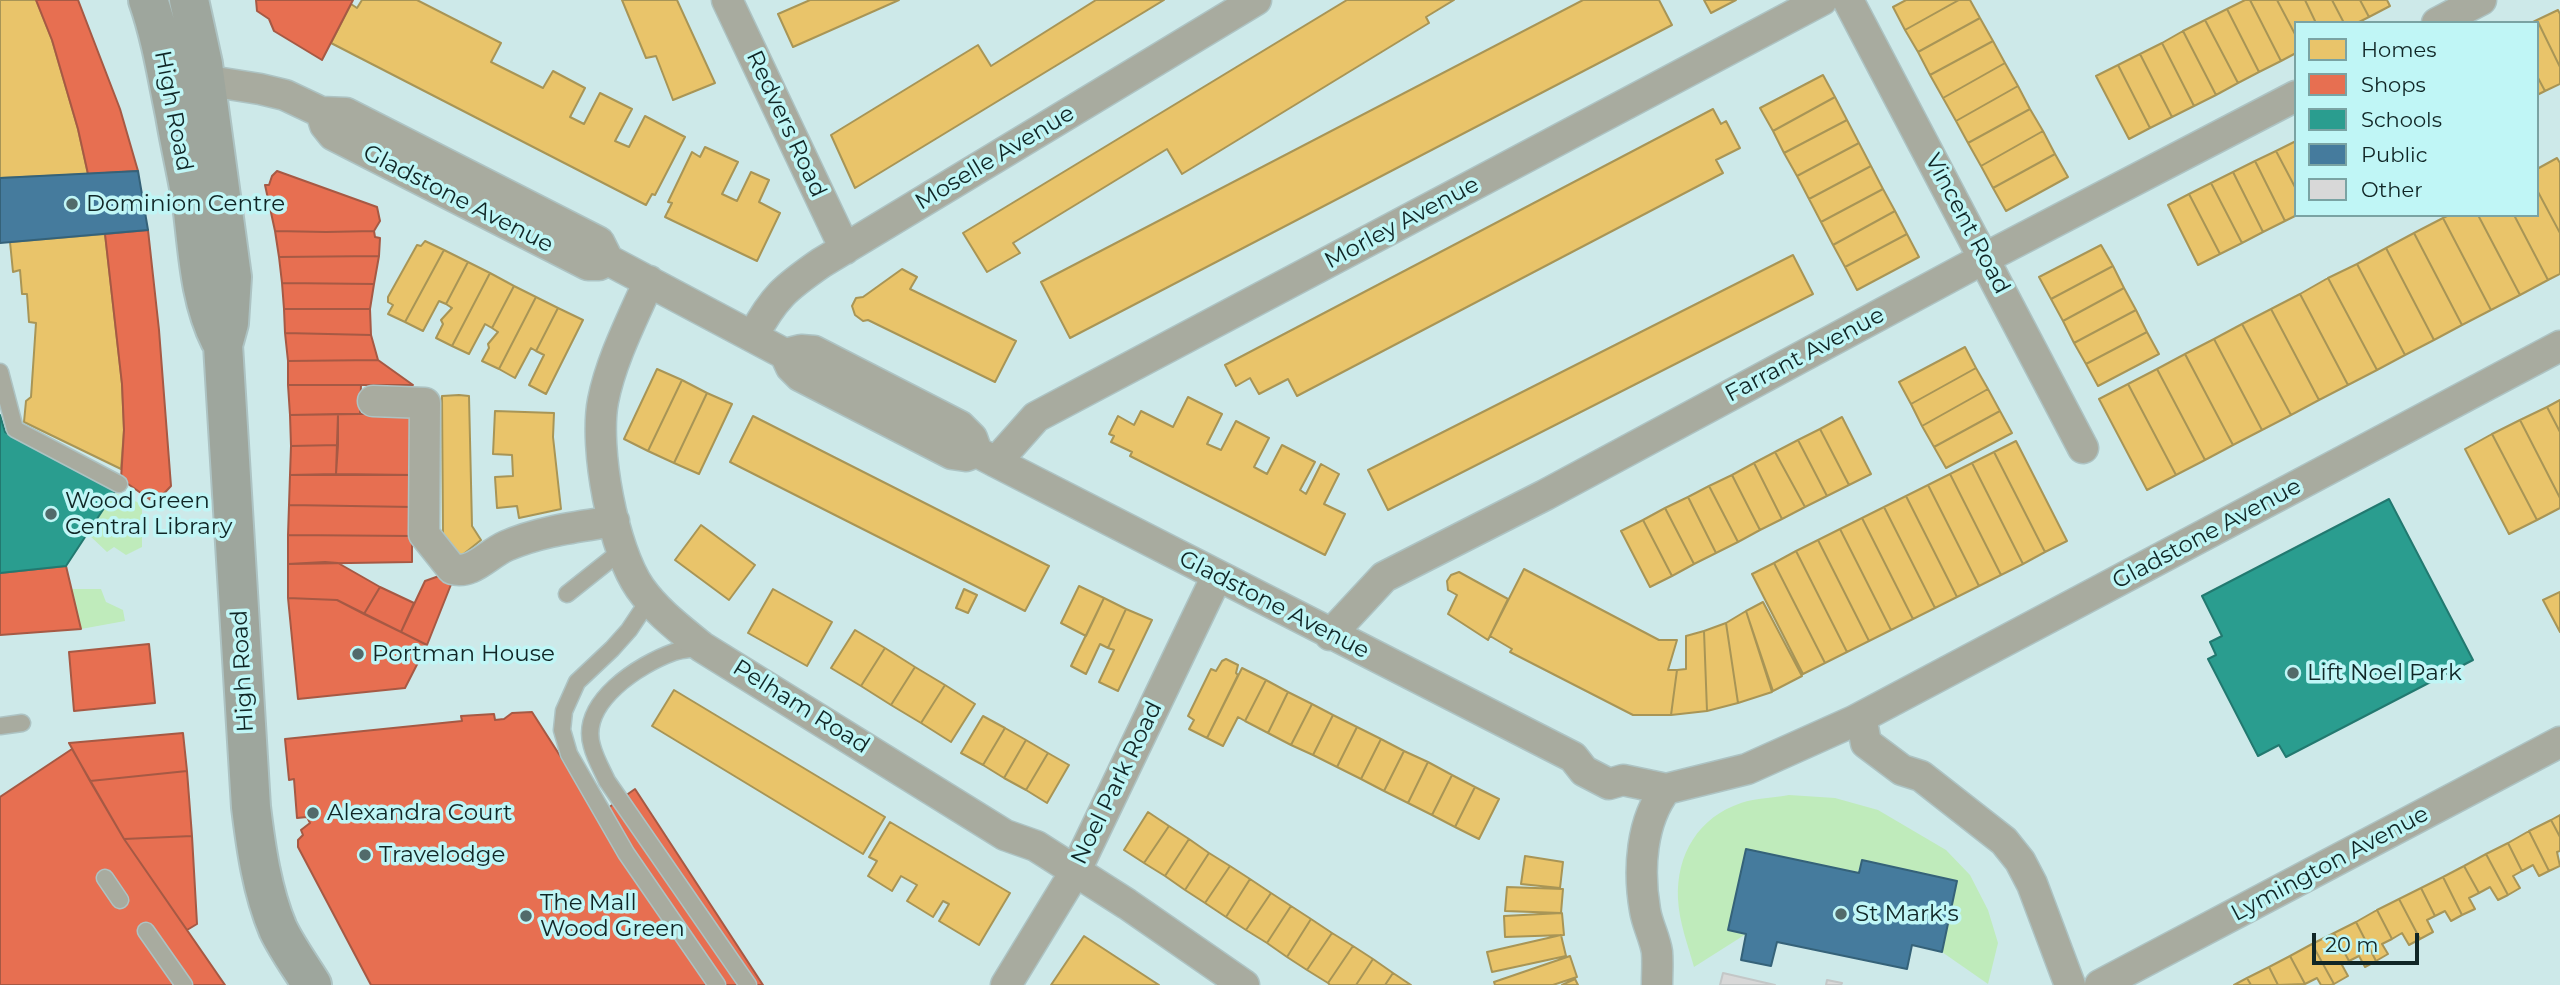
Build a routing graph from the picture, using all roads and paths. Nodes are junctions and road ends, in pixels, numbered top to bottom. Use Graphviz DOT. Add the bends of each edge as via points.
graph roads {
  1 [pos="148,0"];
  2 [pos="189,0"];
  3 [pos="727,0"];
  4 [pos="1256,0"];
  5 [pos="1822,0"];
  6 [pos="1849,0"];
  7 [pos="2481,0"];
  8 [pos="2441,21"];
  9 [pos="167,75"];
  10 [pos="205,79"];
  11 [pos="2294,97"];
  12 [pos="845,249"];
  13 [pos="1985,258"];
  14 [pos="649,281"];
  15 [pos="753,336"];
  16 [pos="223,345"];
  17 [pos="2560,346"];
  18 [pos="0,372"];
  19 [pos="373,401"];
  20 [pos="2083,448"];
  21 [pos="986,457"];
  22 [pos="119,484"];
  23 [pos="614,521"];
  24 [pos="621,551"];
  25 [pos="1217,576"];
  26 [pos="567,594"];
  27 [pos="649,600"];
  28 [pos="1330,635"];
  29 [pos="702,647"];
  30 [pos="22,723"];
  31 [pos="1858,724"];
  32 [pos="0,726"];
  33 [pos="2560,742"];
  34 [pos="1666,789"];
  35 [pos="1075,872"];
  36 [pos="105,878"];
  37 [pos="120,900"];
  38 [pos="146,931"];
  39 [pos="184,985"];
  40 [pos="312,985"];
  41 [pos="717,985"];
  42 [pos="748,985"];
  43 [pos="1006,985"];
  44 [pos="1244,985"];
  45 [pos="1657,985"];
  46 [pos="2070,985"];
  47 [pos="2100,985"];
  1 -- 9 [label="main road, High Road"];
  2 -- 10 [label="main road, High Road"];
  3 -- 12 [label="street, Redvers Road"];
  4 -- 12 [label="street, Moselle Avenue"];
  5 -- 21 [label="street, Morley Avenue" via="1036,416"];
  6 -- 13 [label="street, Vincent Road"];
  7 -- 8 [label="street"];
  9 -- 10 [label="street, Gladstone Avenue"];
  9 -- 16 [label="main road, High Road" via="201,278 212,324"];
  10 -- 14 [label="street, Gladstone Avenue" via="285,95 321,112 346,113 599,242 608,260"];
  10 -- 16 [label="main road, High Road" via="232,277"];
  11 -- 13 [label="street, Farrant Avenue"];
  12 -- 15 [label="street, Moselle Avenue" via="791,284 770,305"];
  13 -- 20 [label="street, Vincent Road"];
  13 -- 28 [label="street, Farrant Avenue" via="1558,489 1384,577"];
  14 -- 15 [label="street, Gladstone Avenue"];
  14 -- 23 [label="street, Pelham Road" via="614,363 603,403 601,435"];
  15 -- 21 [label="street, Gladstone Avenue" via="785,354 800,376 952,454"];
  16 -- 40 [label="main road, High Road" via="254,835 279,931"];
  17 -- 31 [label="street, Gladstone Avenue" via="2126,575"];
  18 -- 22 [label="lane" via="15,429"];
  19 -- 23 [label="street" via="425,403 424,534 452,569 466,571 523,540"];
  21 -- 25 [label="street, Gladstone Avenue"];
  23 -- 24 [label="street, Pelham Road"];
  24 -- 26 [label="lane"];
  24 -- 27 [label="street, Pelham Road"];
  25 -- 28 [label="street, Gladstone Avenue"];
  25 -- 35 [label="street, Noel Park Road"];
  27 -- 29 [label="street, Pelham Road"];
  27 -- 41 [label="lane" via="629,630 577,682 564,711 562,730 569,754 626,853"];
  28 -- 34 [label="street, Gladstone Avenue" via="1573,757 1593,757 1615,768 1623,780"];
  29 -- 35 [label="street, Pelham Road" via="1005,835 1036,846"];
  29 -- 42 [label="lane" via="676,652 630,674 596,713 591,745 607,781"];
  30 -- 32 [label="lane"];
  31 -- 34 [label="street, Gladstone Avenue" via="1747,769"];
  31 -- 46 [label="street" via="1866,743 1902,770 1921,775 2004,841 2032,884"];
  33 -- 47 [label="street, Lymington Avenue"];
  34 -- 45 [label="street" via="1651,811 1643,862 1645,910 1657,951"];
  35 -- 43 [label="street, Noel Park Road"];
  35 -- 44 [label="street, Pelham Road"];
  36 -- 37 [label="lane"];
  38 -- 39 [label="lane"];
}
